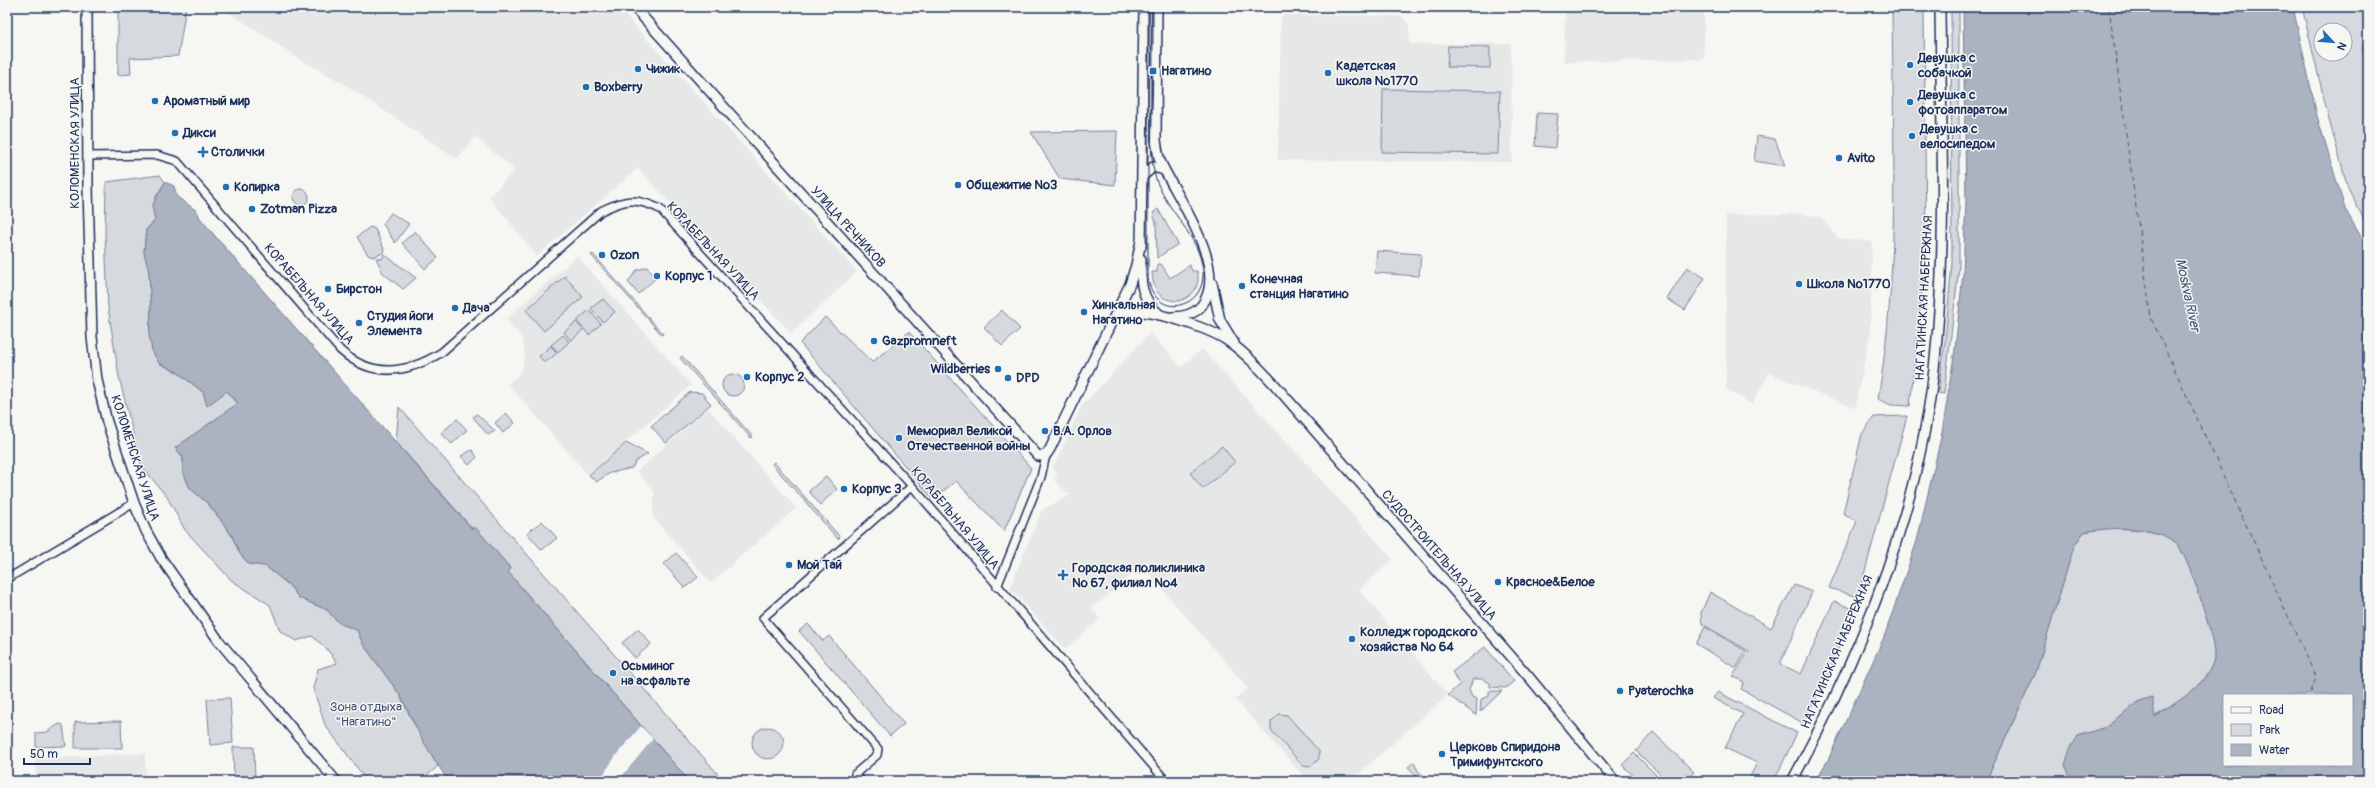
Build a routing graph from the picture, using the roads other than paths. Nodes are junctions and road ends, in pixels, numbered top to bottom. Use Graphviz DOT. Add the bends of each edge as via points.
graph roads {
  1 [pos="87,7"];
  2 [pos="634,7"];
  3 [pos="1144,7"];
  4 [pos="1157,7"];
  5 [pos="1940,7"];
  6 [pos="88,156"];
  7 [pos="1164,170"];
  8 [pos="1143,176"];
  9 [pos="1141,241"];
  10 [pos="1211,278"];
  11 [pos="1165,316"];
  12 [pos="1110,322"];
  13 [pos="1239,349"];
  14 [pos="1046,455"];
  15 [pos="912,486"];
  16 [pos="134,503"];
  17 [pos="7,579"];
  18 [pos="997,587"];
  19 [pos="336,781"];
  20 [pos="861,781"];
  21 [pos="1166,781"];
  22 [pos="1615,781"];
  23 [pos="1792,781"];
  1 -- 6 [label="street, КОЛОМЕНСКАЯ УЛИЦА"];
  2 -- 14 [label="street, УЛИЦА РЕЧНИКОВ" via="1034,453 1038,456"];
  3 -- 8 [label="street"];
  4 -- 7 [label="street" via="1156,140"];
  5 -- 23 [label="street, НАГАТИНСКАЯ НАБЕРЕЖНАЯ" via="1942,246 1936,348 1924,432 1902,519 1871,613 1836,694"];
  6 -- 15 [label="street, КОРАБЕЛЬНАЯ УЛИЦА" via="157,154 177,161 340,350 357,362 383,370 411,368 442,352 601,211 618,202 633,200 647,203 660,209 671,220"];
  6 -- 16 [label="street, КОЛОМЕНСКАЯ УЛИЦА" via="92,337 97,380 107,422"];
  7 -- 8 [label="street" via="1152,168"];
  7 -- 10 [label="street" via="1195,226"];
  8 -- 9 [label="street"];
  9 -- 11 [label="street" via="1142,289 1152,308"];
  9 -- 12 [label="street" via="1130,284"];
  10 -- 11 [label="street" via="1206,299 1200,307 1182,317"];
  10 -- 13 [label="street" via="1220,320"];
  11 -- 12 [label="street" via="1131,312 1120,314"];
  11 -- 13 [label="street" via="1216,335"];
  12 -- 14 [label="street"];
  13 -- 22 [label="street, СУДОСТРОИТЕЛЬНАЯ УЛИЦА" via="1280,390 1529,677"];
  14 -- 18 [label="street" via="1041,477"];
  15 -- 18 [label="street, КОРАБЕЛЬНАЯ УЛИЦА"];
  15 -- 20 [label="street" via="763,618 878,750 876,755 855,774"];
  16 -- 17 [label="street"];
  16 -- 19 [label="street, КОЛОМЕНСКАЯ УЛИЦА" via="161,558 208,626"];
  18 -- 21 [label="street, КОРАБЕЛЬНАЯ УЛИЦА"];
}
